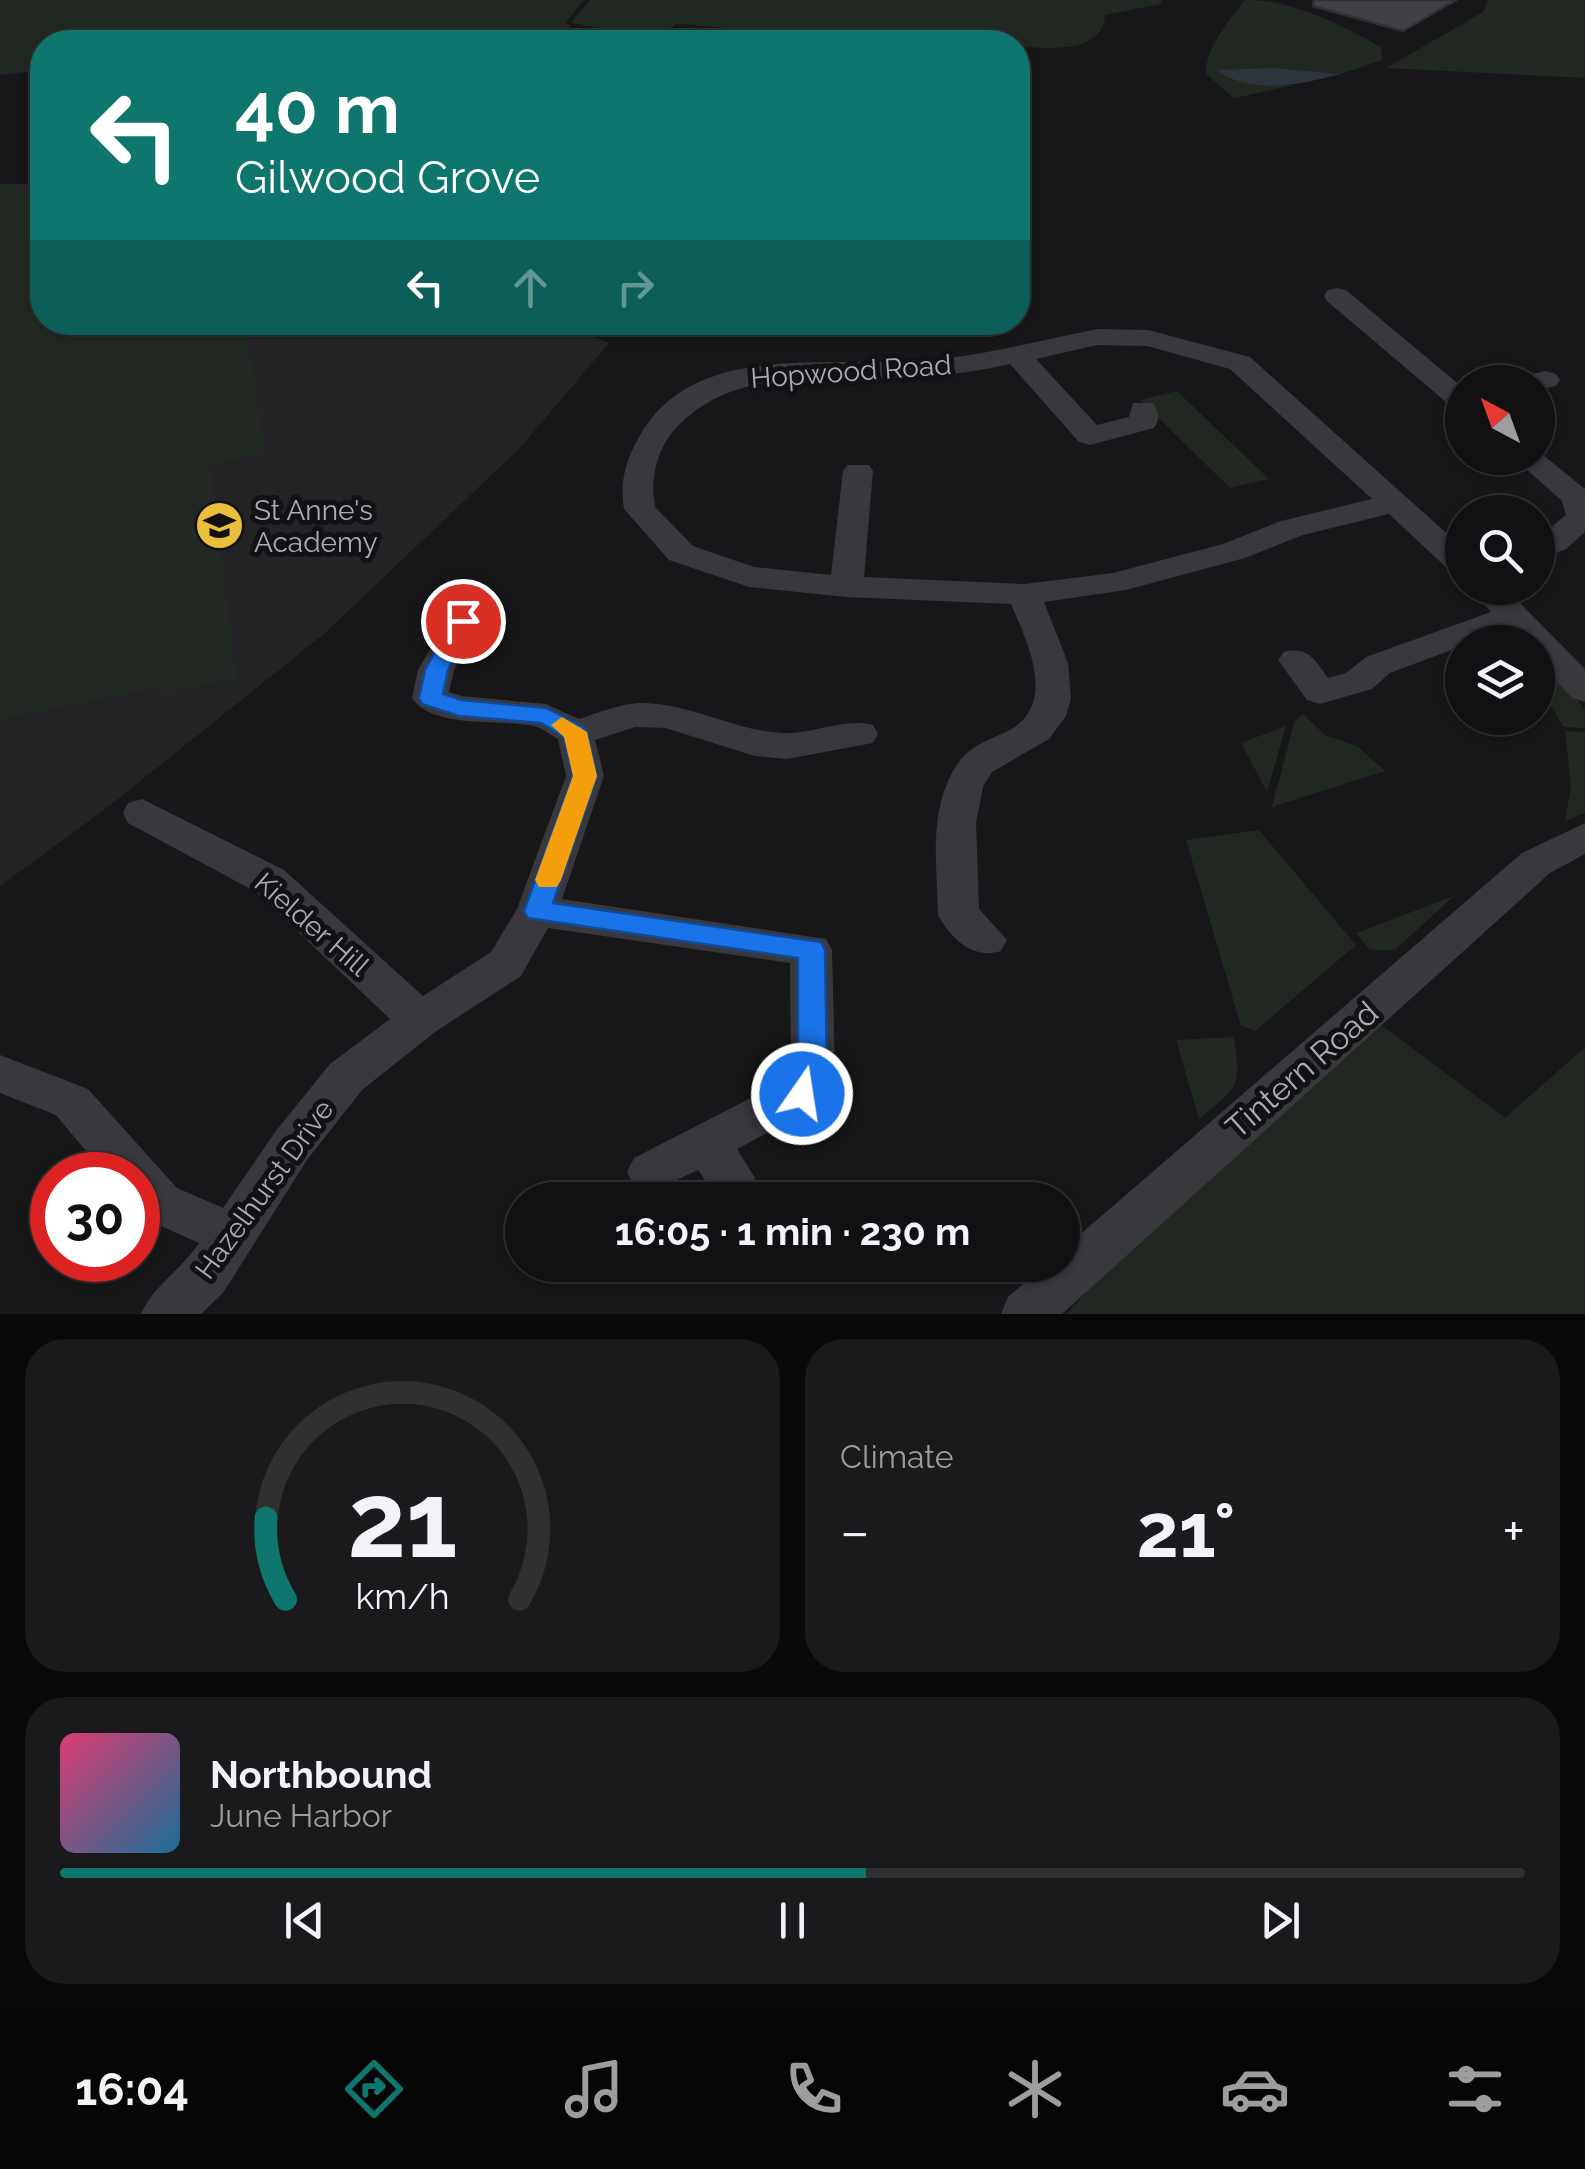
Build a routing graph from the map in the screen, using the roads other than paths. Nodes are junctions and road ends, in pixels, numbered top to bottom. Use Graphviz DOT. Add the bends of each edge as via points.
graph roads {
  1 [pos="1336,296"];
  2 [pos="1017,355"];
  3 [pos="1445,386"];
  4 [pos="1143,409"];
  5 [pos="858,471"];
  6 [pos="1549,475"];
  7 [pos="1393,504"];
  8 [pos="1555,541"];
  9 [pos="1445,549"];
  10 [pos="846,587"];
  11 [pos="1024,594"];
  12 [pos="1504,605"];
  13 [pos="1514,615"];
  14 [pos="466,621"];
  15 [pos="1296,660"];
  16 [pos="1585,690"];
  17 [pos="575,732"];
  18 [pos="841,748"];
  19 [pos="142,813"];
  20 [pos="1585,837"];
  21 [pos="537,911"];
  22 [pos="986,940"];
  23 [pos="420,1020"];
  24 [pos="0,1073"];
  25 [pos="115,1152"];
  26 [pos="651,1172"];
  27 [pos="160,1204"];
  28 [pos="235,1236"];
  29 [pos="166,1314"];
  30 [pos="1026,1314"];
  1 -- 3 [label="street"];
  2 -- 4 [label="street" via="1090,436 1144,422"];
  2 -- 7 [label="street, Hopwood Road" via="1098,337 1148,338 1240,362"];
  2 -- 10 [label="street, Hopwood Road" via="919,369 759,373 682,404 656,432 639,465 630,508 681,553 750,577"];
  5 -- 10 [label="street"];
  6 -- 8 [label="street" via="1576,497 1582,517"];
  7 -- 9 [label="street, Hopwood Road"];
  7 -- 11 [label="street, Hopwood Road" via="1114,583"];
  10 -- 11 [label="street, Hopwood Road"];
  11 -- 22 [label="street" via="1054,671 1053,700 1037,730 1000,747 973,770 956,823 959,915"];
  12 -- 13 [label="street"];
  13 -- 15 [label="street" via="1320,692"];
  13 -- 16 [label="street"];
  14 -- 17 [label="street" via="436,670 430,698 459,708 546,716"];
  17 -- 18 [label="street" via="634,715 666,716 756,744"];
  17 -- 21 [label="street, Hazelhurst Drive" via="585,776"];
  19 -- 23 [label="street, Kielder Hill" via="172,844 270,881"];
  20 -- 30 [label="street, Tintern Road" via="1536,864"];
  21 -- 23 [label="street, Hazelhurst Drive" via="506,964"];
  21 -- 26 [label="street" via="816,936 813,1072 802,1094 718,1161"];
  23 -- 28 [label="street, Hazelhurst Drive" via="346,1077 290,1146"];
  24 -- 25 [label="street" via="72,1102"];
  27 -- 28 [label="street"];
  28 -- 29 [label="street, Hazelhurst Drive"];
}
